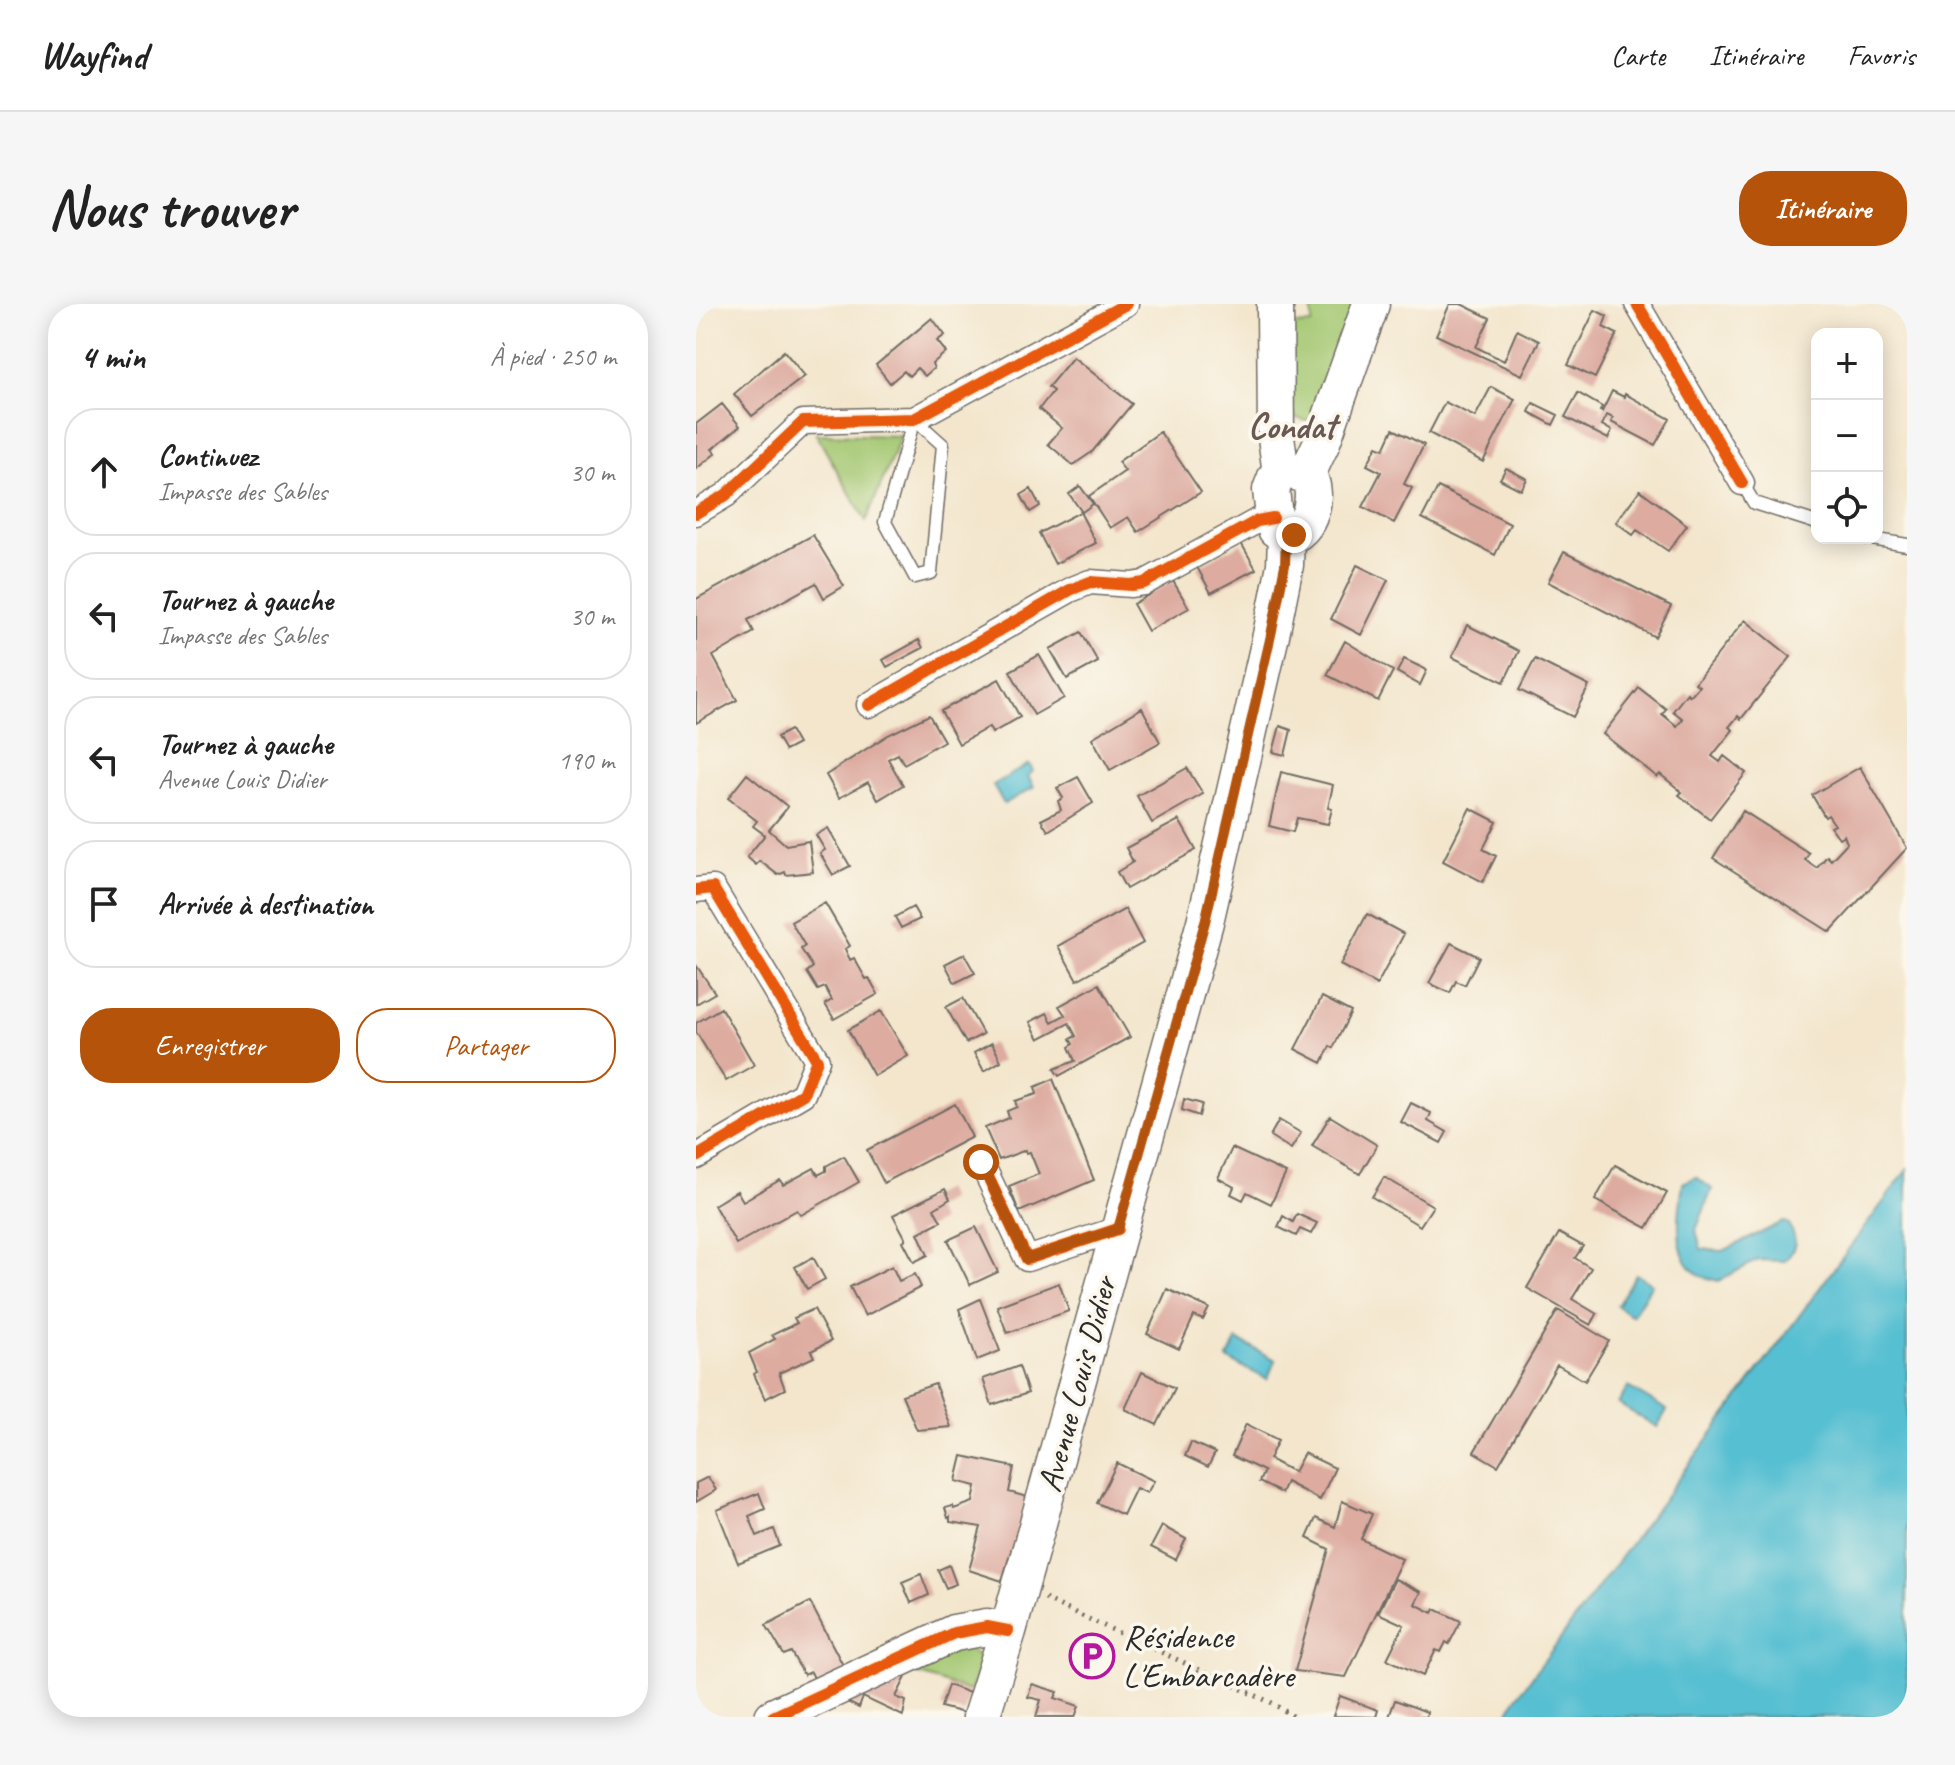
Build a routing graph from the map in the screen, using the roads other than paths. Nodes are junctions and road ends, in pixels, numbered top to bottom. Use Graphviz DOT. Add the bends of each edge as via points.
graph roads {
  1 [pos="1126,304"];
  2 [pos="1275,304"];
  3 [pos="1371,304"];
  4 [pos="1637,304"];
  5 [pos="914,419"];
  6 [pos="1294,473"];
  7 [pos="1742,483"];
  8 [pos="696,513"];
  9 [pos="1811,521"];
  10 [pos="1279,527"];
  11 [pos="1883,541"];
  12 [pos="1907,545"];
  13 [pos="869,705"];
  14 [pos="696,890"];
  15 [pos="696,1157"];
  16 [pos="981,1162"];
  17 [pos="1118,1229"];
  18 [pos="1008,1631"];
  19 [pos="773,1717"];
  20 [pos="981,1717"];
  1 -- 5 [label="street"];
  2 -- 6 [label="main road" via="1276,437"];
  3 -- 6 [label="main road" via="1322,442"];
  4 -- 7 [label="street"];
  5 -- 5 [label="lane" via="885,522 915,577 931,573 943,445"];
  5 -- 8 [label="street" via="803,422 726,495"];
  6 -- 10 [label="main road" via="1313,482 1307,521 1294,535"];
  7 -- 9 [label="lane" via="1754,503"];
  10 -- 13 [label="street" via="1257,521 1144,583 1090,582 1070,590"];
  10 -- 17 [label="main road, Avenue Louis Didier" via="1285,565 1271,635 1205,922"];
  11 -- 12 [label="lane"];
  14 -- 15 [label="street" via="713,888 817,1060 803,1094"];
  16 -- 17 [label="street" via="1027,1259"];
  17 -- 18 [label="main road, Avenue Louis Didier"];
  18 -- 19 [label="main road" via="987,1627 954,1633"];
  18 -- 20 [label="main road, Avenue Louis Didier"];
}
